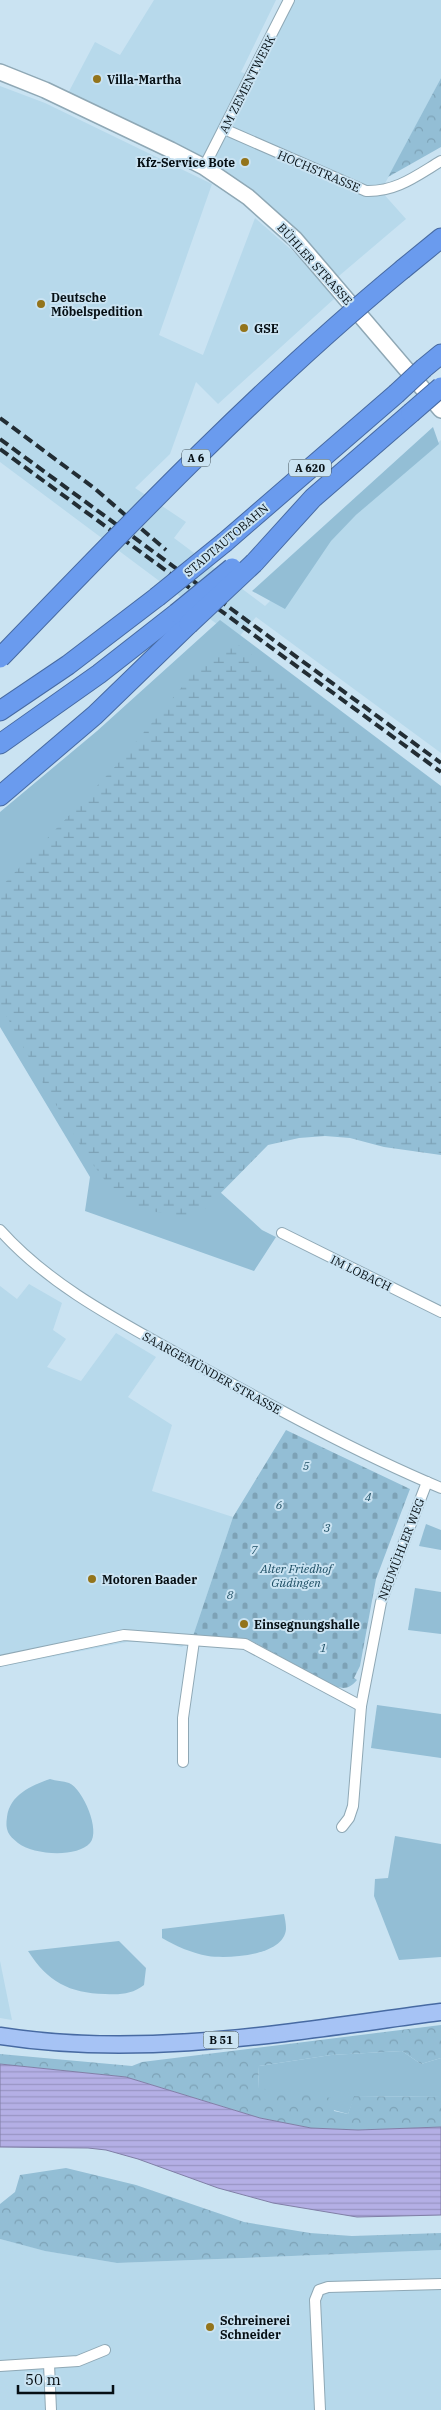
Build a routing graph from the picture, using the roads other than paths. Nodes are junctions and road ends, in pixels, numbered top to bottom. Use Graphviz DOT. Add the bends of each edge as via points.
graph roads {
  1 [pos="289,0"];
  2 [pos="0,72"];
  3 [pos="224,129"];
  4 [pos="441,161"];
  5 [pos="204,167"];
  6 [pos="441,238"];
  7 [pos="441,354"];
  8 [pos="441,387"];
  9 [pos="441,410"];
  10 [pos="183,619"];
  11 [pos="0,658"];
  12 [pos="0,711"];
  13 [pos="0,744"];
  14 [pos="0,796"];
  15 [pos="0,1230"];
  16 [pos="282,1233"];
  17 [pos="441,1312"];
  18 [pos="427,1482"];
  19 [pos="441,1488"];
  20 [pos="194,1642"];
  21 [pos="0,1661"];
  22 [pos="361,1706"];
  23 [pos="182,1762"];
  24 [pos="342,1827"];
  25 [pos="441,2012"];
  26 [pos="0,2036"];
  27 [pos="441,2284"];
  28 [pos="106,2350"];
  29 [pos="49,2364"];
  30 [pos="0,2366"];
  31 [pos="50,2410"];
  32 [pos="320,2410"];
  1 -- 3 [label="street, AM ZEMENTWERK"];
  2 -- 5 [label="main road, BÜHLER STRASSE" via="90,110"];
  3 -- 4 [label="street, HOCHSTRASSE" via="366,191 392,189"];
  3 -- 5 [label="street, AM ZEMENTWERK"];
  5 -- 9 [label="main road, BÜHLER STRASSE" via="248,197 295,239"];
  6 -- 11 [label="highway, A 6, bridge" via="294,365 191,463"];
  7 -- 12 [label="highway, STADTAUTOBAHN / A 620, bridge" via="226,542 68,665"];
  8 -- 10 [label="highway, STADTAUTOBAHN, bridge" via="313,498"];
  10 -- 13 [label="highway, STADTAUTOBAHN"];
  10 -- 14 [label="highway" via="95,715"];
  15 -- 18 [label="street, SAARGEMÜNDER STRASSE" via="46,1274 142,1334 288,1416"];
  16 -- 17 [label="street, IM LOBACH"];
  18 -- 19 [label="street, SAARGEMÜNDER STRASSE"];
  18 -- 22 [label="street, NEUMÜHLER WEG" via="381,1602"];
  20 -- 21 [label="street" via="124,1635"];
  20 -- 22 [label="street" via="252,1646"];
  20 -- 23 [label="street" via="183,1718"];
  22 -- 24 [label="street, NEUMÜHLER WEG" via="353,1806"];
  25 -- 26 [label="main road, B 51" via="199,2042 78,2044"];
  27 -- 32 [label="street" via="323,2287 319,2290 315,2300"];
  28 -- 29 [label="street" via="78,2361"];
  29 -- 30 [label="street"];
  29 -- 31 [label="street"];
}
